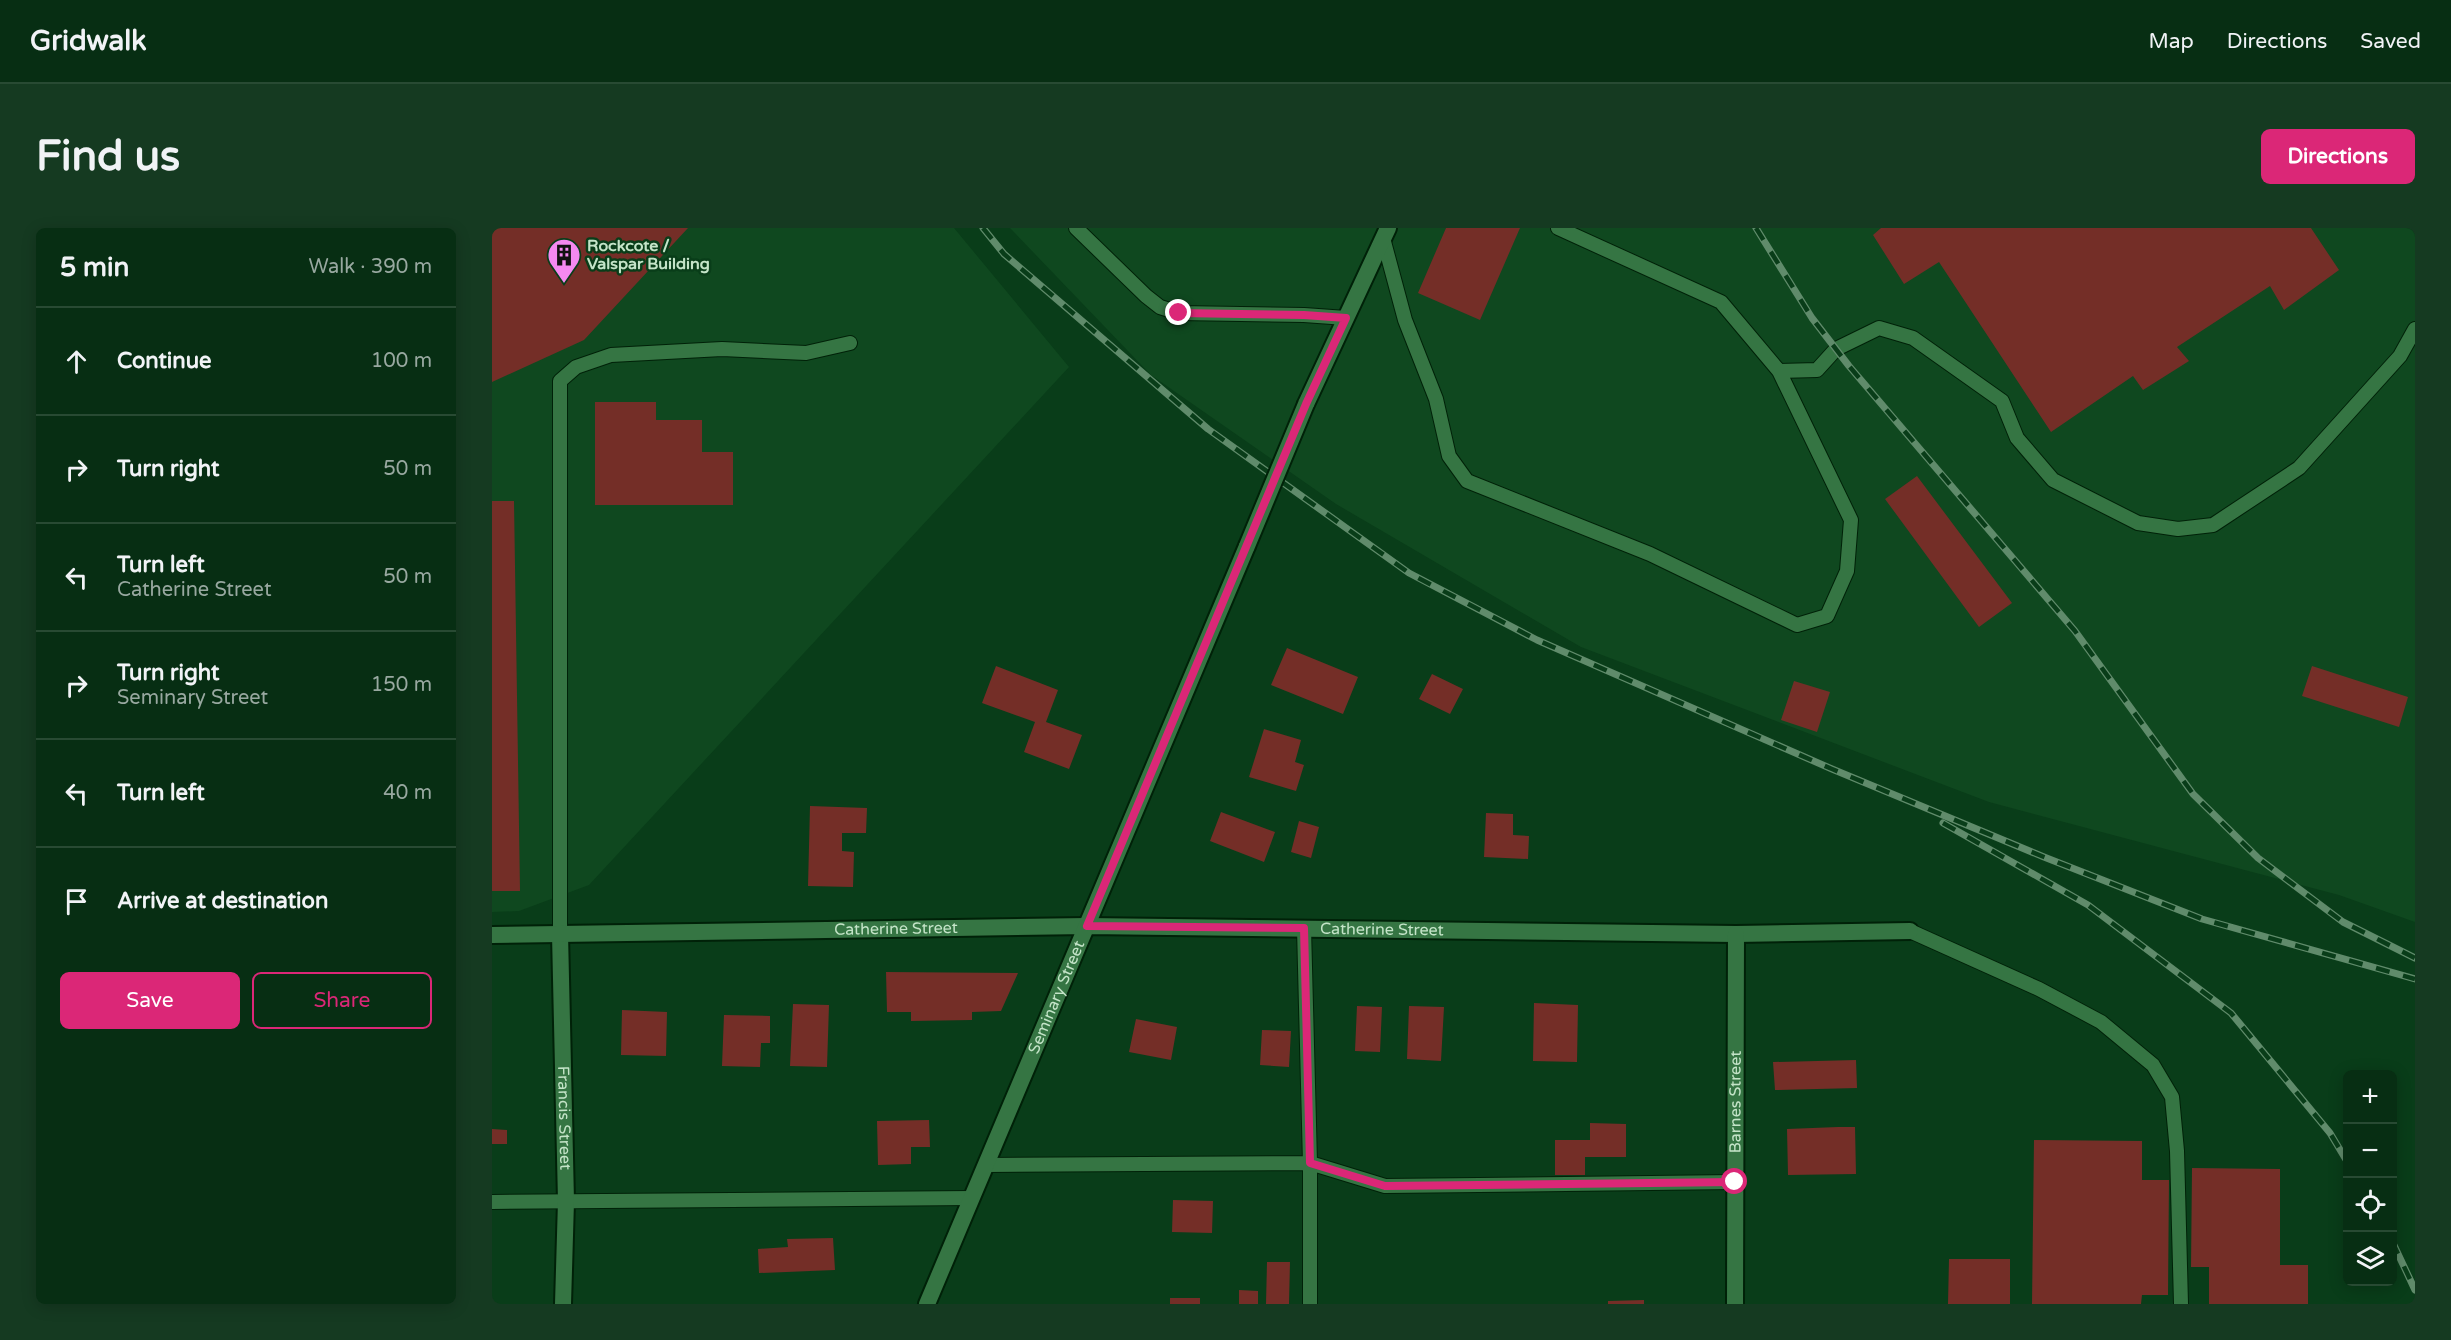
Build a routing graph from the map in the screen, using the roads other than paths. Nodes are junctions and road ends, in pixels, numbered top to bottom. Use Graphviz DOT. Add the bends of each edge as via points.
graph roads {
  1 [pos="1077,228"];
  2 [pos="1558,228"];
  3 [pos="1385,233"];
  4 [pos="1346,318"];
  5 [pos="2415,329"];
  6 [pos="850,343"];
  7 [pos="1779,371"];
  8 [pos="1087,926"];
  9 [pos="1304,928"];
  10 [pos="1910,931"];
  11 [pos="560,934"];
  12 [pos="1736,934"];
  13 [pos="492,935"];
  14 [pos="1310,1163"];
  15 [pos="986,1165"];
  16 [pos="1735,1182"];
  17 [pos="972,1198"];
  18 [pos="566,1201"];
  19 [pos="492,1202"];
  20 [pos="563,1304"];
  21 [pos="927,1304"];
  22 [pos="1310,1304"];
  23 [pos="1735,1304"];
  24 [pos="2181,1304"];
  1 -- 4 [label="lane" via="1160,307 1179,313"];
  2 -- 7 [label="lane" via="1721,302"];
  3 -- 4 [label="street, Seminary Street"];
  3 -- 7 [label="lane" via="1405,320 1436,399 1449,456 1467,481 1650,554 1797,625 1827,616 1847,571 1851,520"];
  4 -- 8 [label="street, Seminary Street, bridge" via="1306,404"];
  5 -- 7 [label="lane" via="2400,356 2299,468 2213,525 2178,529 2138,523 2053,480 2017,438 2002,401 1913,338 1879,328 1836,349 1817,370"];
  6 -- 11 [label="lane" via="806,353 723,349 611,355 576,367 560,381"];
  8 -- 9 [label="street, Catherine Street"];
  8 -- 11 [label="street, Catherine Street"];
  8 -- 15 [label="street, Seminary Street"];
  9 -- 12 [label="street, Catherine Street"];
  9 -- 14 [label="lane"];
  10 -- 12 [label="street, Catherine Street"];
  10 -- 24 [label="lane" via="2039,989 2101,1022 2153,1065 2172,1097"];
  11 -- 13 [label="street, Catherine Street"];
  11 -- 18 [label="street, Francis Street"];
  12 -- 16 [label="street, Barnes Street"];
  14 -- 15 [label="lane"];
  14 -- 16 [label="lane" via="1385,1186"];
  14 -- 22 [label="lane"];
  15 -- 17 [label="street, Seminary Street"];
  16 -- 23 [label="street, Barnes Street"];
  17 -- 18 [label="lane"];
  17 -- 21 [label="street, Seminary Street"];
  18 -- 19 [label="lane"];
  18 -- 20 [label="street, Francis Street"];
}
